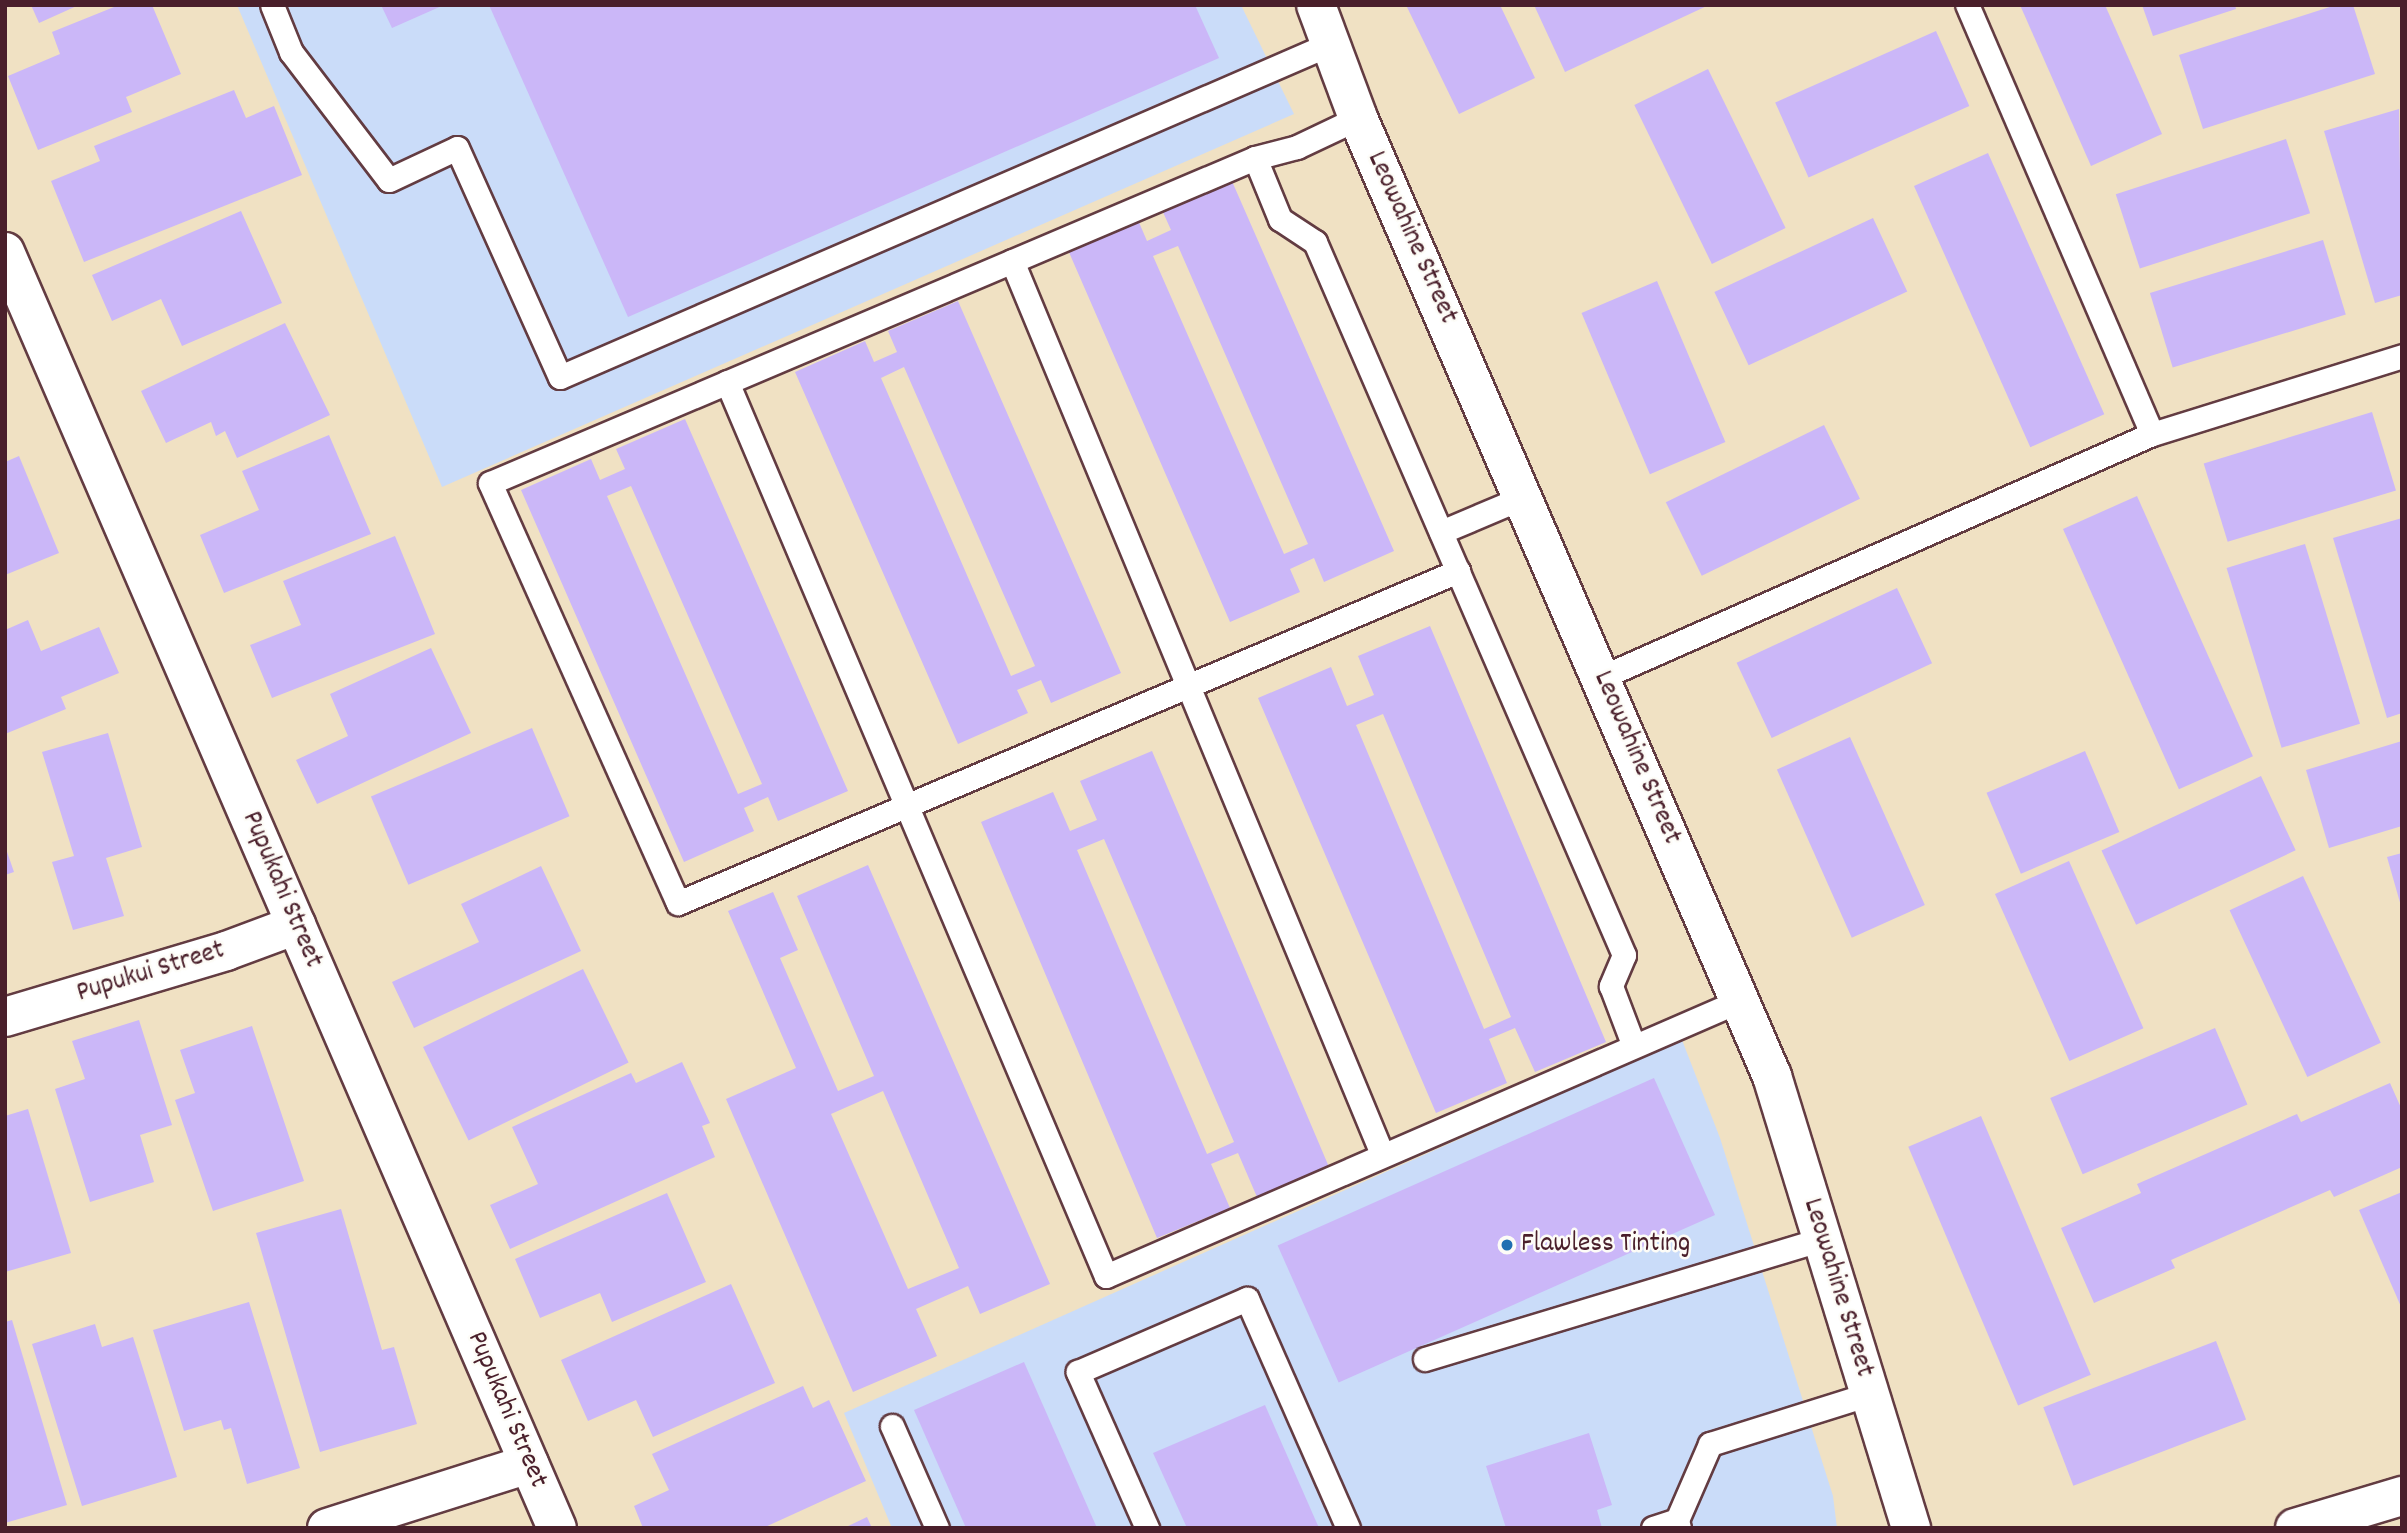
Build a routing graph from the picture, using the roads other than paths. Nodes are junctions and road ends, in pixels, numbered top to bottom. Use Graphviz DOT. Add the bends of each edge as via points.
graph roads {
  1 [pos="272,5"];
  2 [pos="1316,5"];
  3 [pos="1967,5"];
  4 [pos="1330,44"];
  5 [pos="1358,118"];
  6 [pos="1255,158"];
  7 [pos="5,252"];
  8 [pos="1012,261"];
  9 [pos="15,298"];
  10 [pos="2402,356"];
  11 [pos="727,382"];
  12 [pos="2152,435"];
  13 [pos="1524,497"];
  14 [pos="1441,532"];
  15 [pos="1458,571"];
  16 [pos="1602,677"];
  17 [pos="1188,686"];
  18 [pos="907,806"];
  19 [pos="296,925"];
  20 [pos="1741,1000"];
  21 [pos="5,1017"];
  22 [pos="1633,1044"];
  23 [pos="1382,1154"];
  24 [pos="1822,1239"];
  25 [pos="1425,1359"];
  26 [pos="1870,1394"];
  27 [pos="892,1426"];
  28 [pos="529,1464"];
  29 [pos="2402,1496"];
  30 [pos="1678,1524"];
  31 [pos="327,1528"];
  32 [pos="557,1528"];
  33 [pos="937,1528"];
  34 [pos="1147,1528"];
  35 [pos="1348,1528"];
  36 [pos="1653,1528"];
  37 [pos="1911,1528"];
  38 [pos="2295,1528"];
  1 -- 4 [label="lane" via="291,52 389,180 457,148 560,377"];
  2 -- 4 [label="street, Leowahine Street"];
  3 -- 12 [label="lane"];
  4 -- 5 [label="street, Leowahine Street"];
  5 -- 6 [label="lane" via="1297,147"];
  5 -- 13 [label="street, Leowahine Street"];
  6 -- 8 [label="lane"];
  6 -- 14 [label="lane" via="1280,219 1315,242"];
  7 -- 9 [label="street, Pupukahi Street"];
  8 -- 11 [label="lane"];
  8 -- 17 [label="lane"];
  9 -- 19 [label="street, Pupukahi Street"];
  10 -- 12 [label="lane"];
  11 -- 18 [label="lane"];
  11 -- 18 [label="lane" via="490,483 678,903"];
  12 -- 16 [label="lane"];
  13 -- 14 [label="lane"];
  13 -- 16 [label="street, Leowahine Street"];
  14 -- 15 [label="lane"];
  15 -- 17 [label="lane"];
  15 -- 22 [label="lane" via="1624,955 1611,986"];
  16 -- 20 [label="street, Leowahine Street"];
  17 -- 18 [label="lane"];
  17 -- 23 [label="lane"];
  18 -- 23 [label="lane" via="1106,1276"];
  19 -- 21 [label="street, Pupukui Street" via="226,951"];
  19 -- 28 [label="street, Pupukahi Street"];
  20 -- 22 [label="lane"];
  20 -- 24 [label="street, Leowahine Street" via="1772,1076"];
  22 -- 23 [label="lane"];
  24 -- 25 [label="lane"];
  24 -- 26 [label="street, Leowahine Street"];
  26 -- 30 [label="lane" via="1710,1444"];
  26 -- 37 [label="street, Leowahine Street"];
  27 -- 33 [label="lane"];
  28 -- 31 [label="street"];
  28 -- 32 [label="street, Pupukahi Street"];
  29 -- 38 [label="street"];
  30 -- 36 [label="lane"];
  34 -- 35 [label="lane" via="1078,1373 1247,1299"];
}
